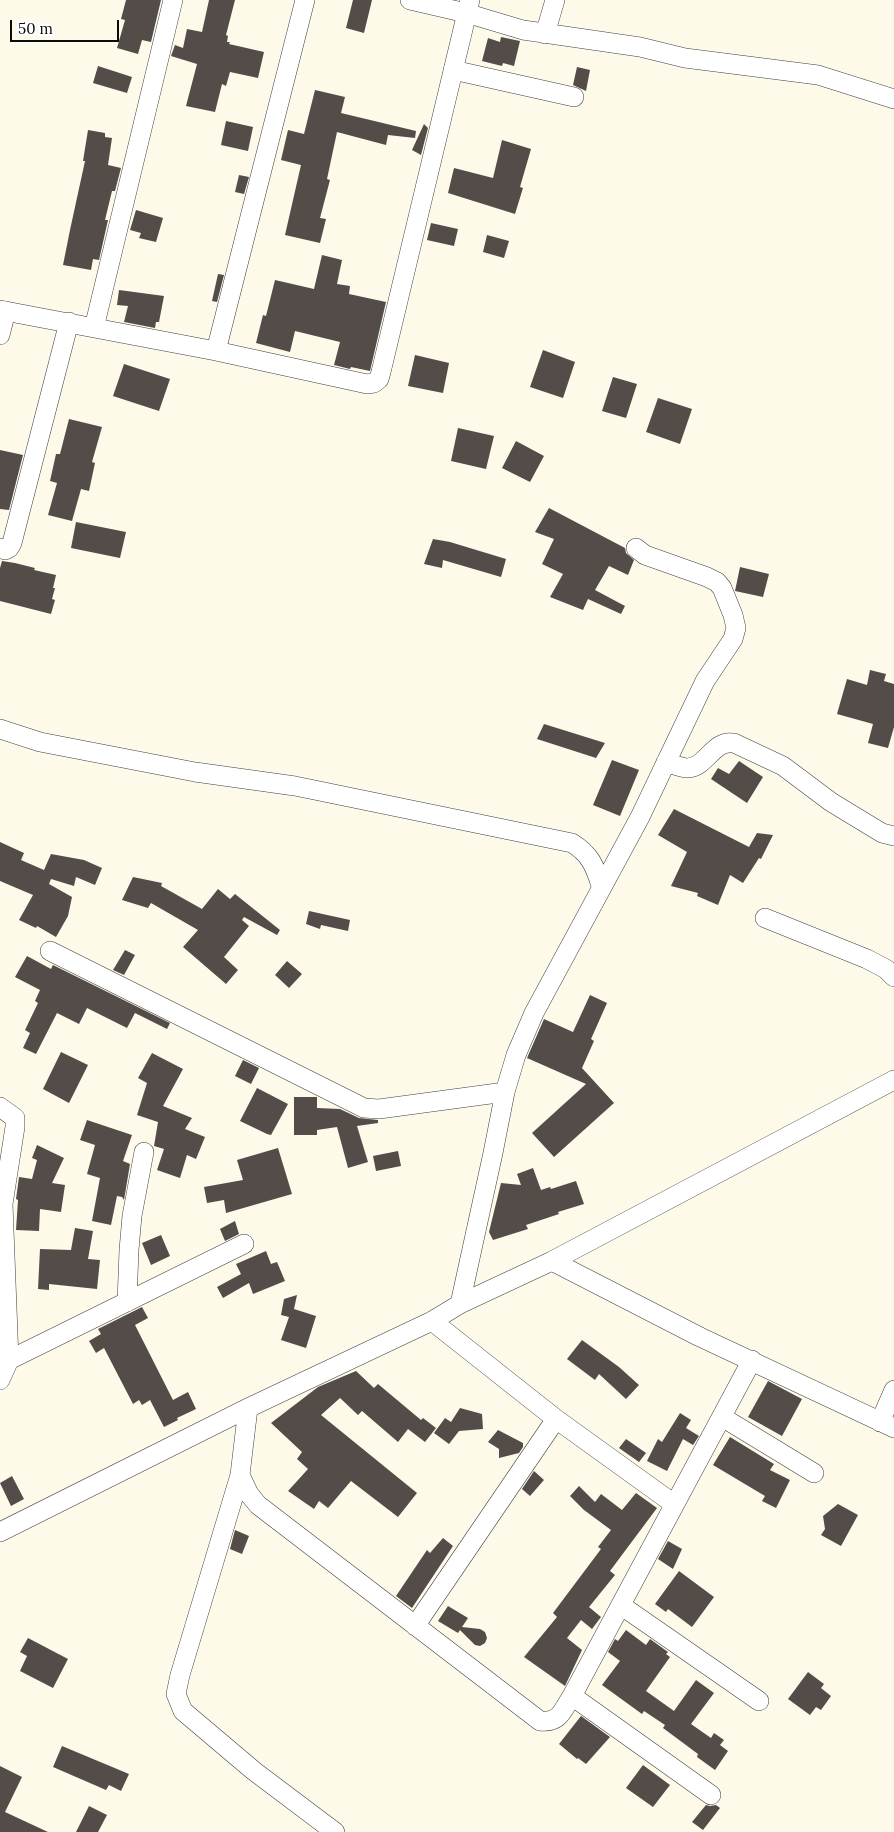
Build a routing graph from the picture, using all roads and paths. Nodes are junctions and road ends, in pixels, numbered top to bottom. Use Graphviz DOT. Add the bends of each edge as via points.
graph roads {
  1 [pos="173,0"];
  2 [pos="305,0"];
  3 [pos="410,0"];
  4 [pos="555,0"];
  5 [pos="468,7"];
  6 [pos="546,34"];
  7 [pos="453,70"];
  8 [pos="574,97"];
  9 [pos="894,99"];
  10 [pos="3,310"];
  11 [pos="69,322"];
  12 [pos="94,328"];
  13 [pos="0,335"];
  14 [pos="216,351"];
  15 [pos="0,548"];
  16 [pos="636,548"];
  17 [pos="0,729"];
  18 [pos="666,762"];
  19 [pos="894,836"];
  20 [pos="601,886"];
  21 [pos="765,918"];
  22 [pos="50,951"];
  23 [pos="894,978"];
  24 [pos="894,1080"];
  25 [pos="505,1092"];
  26 [pos="0,1107"];
  27 [pos="144,1152"];
  28 [pos="2,1204"];
  29 [pos="244,1244"];
  30 [pos="552,1260"];
  31 [pos="128,1302"];
  32 [pos="460,1304"];
  33 [pos="432,1321"];
  34 [pos="9,1360"];
  35 [pos="752,1360"];
  36 [pos="0,1380"];
  37 [pos="894,1390"];
  38 [pos="248,1408"];
  39 [pos="722,1417"];
  40 [pos="556,1419"];
  41 [pos="887,1425"];
  42 [pos="814,1472"];
  43 [pos="240,1475"];
  44 [pos="674,1504"];
  45 [pos="0,1532"];
  46 [pos="622,1606"];
  47 [pos="415,1626"];
  48 [pos="572,1696"];
  49 [pos="759,1701"];
  50 [pos="711,1795"];
  51 [pos="335,1832"];
  1 -- 12 [label="street"];
  2 -- 14 [label="street"];
  3 -- 5 [label="street"];
  4 -- 6 [label="street"];
  5 -- 6 [label="street" via="523,30"];
  5 -- 7 [label="street"];
  6 -- 9 [label="street" via="640,47 685,58 818,75"];
  7 -- 8 [label="street"];
  7 -- 14 [label="street" via="379,379 367,384"];
  10 -- 11 [label="street"];
  10 -- 13 [label="street"];
  11 -- 12 [label="street"];
  11 -- 15 [label="street" via="12,543 10,548"];
  12 -- 14 [label="street"];
  16 -- 18 [label="street" via="644,555 717,582 736,628 694,702"];
  17 -- 20 [label="street" via="40,742 195,772 295,786 572,843 588,856"];
  18 -- 19 [label="street" via="686,768 719,745 734,743 783,766 831,802 882,833"];
  18 -- 20 [label="street"];
  20 -- 25 [label="street" via="534,1013"];
  21 -- 23 [label="street" via="868,959 886,969"];
  22 -- 25 [label="street" via="364,1108 380,1110"];
  24 -- 30 [label="street"];
  25 -- 32 [label="street"];
  26 -- 28 [label="street" via="15,1118"];
  27 -- 31 [label="street" via="132,1216"];
  28 -- 34 [label="street"];
  29 -- 31 [label="street"];
  30 -- 32 [label="street"];
  30 -- 35 [label="street"];
  31 -- 34 [label="street"];
  32 -- 33 [label="street"];
  33 -- 38 [label="street"];
  33 -- 40 [label="street"];
  34 -- 36 [label="street"];
  35 -- 39 [label="street"];
  35 -- 41 [label="street"];
  37 -- 41 [label="street"];
  38 -- 43 [label="street"];
  38 -- 45 [label="street"];
  39 -- 42 [label="street"];
  39 -- 44 [label="street"];
  40 -- 44 [label="street"];
  40 -- 47 [label="street"];
  43 -- 47 [label="street" via="258,1505"];
  43 -- 51 [label="street" via="176,1694 183,1711 254,1771"];
  44 -- 46 [label="street"];
  46 -- 48 [label="street"];
  46 -- 49 [label="street"];
  47 -- 48 [label="street" via="540,1722 550,1722 558,1717"];
  48 -- 50 [label="street"];
}
